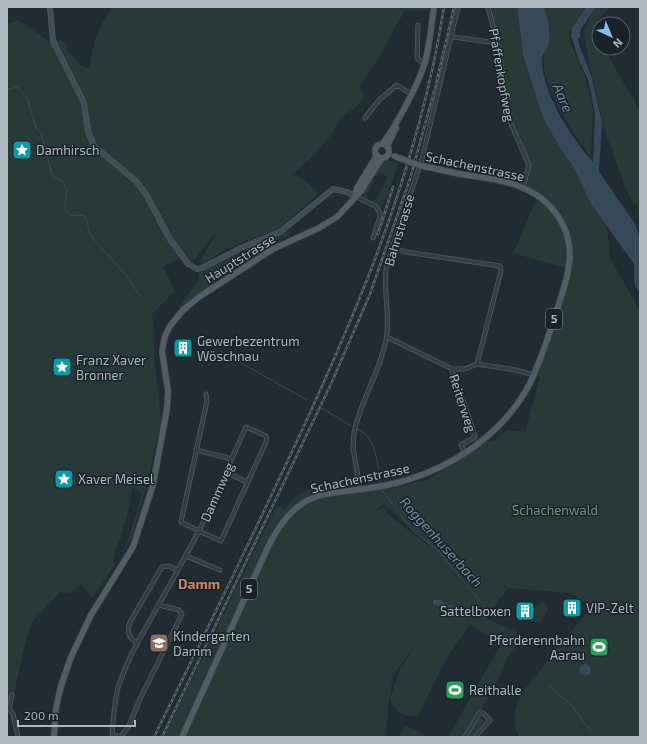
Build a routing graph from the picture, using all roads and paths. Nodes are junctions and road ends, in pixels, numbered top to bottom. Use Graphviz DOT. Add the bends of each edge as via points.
graph roads {
  1 [pos="50,7"];
  2 [pos="434,7"];
  3 [pos="458,7"];
  4 [pos="488,7"];
  5 [pos="418,25"];
  6 [pos="453,37"];
  7 [pos="497,43"];
  8 [pos="424,67"];
  9 [pos="411,94"];
  10 [pos="365,118"];
  11 [pos="384,145"];
  12 [pos="391,155"];
  13 [pos="379,157"];
  14 [pos="523,187"];
  15 [pos="355,196"];
  16 [pos="373,238"];
  17 [pos="392,248"];
  18 [pos="387,337"];
  19 [pos="477,364"];
  20 [pos="452,369"];
  21 [pos="534,375"];
  22 [pos="206,394"];
  23 [pos="196,450"];
  24 [pos="465,454"];
  25 [pos="232,458"];
  26 [pos="225,472"];
  27 [pos="247,482"];
  28 [pos="360,489"];
  29 [pos="199,531"];
  30 [pos="186,556"];
  31 [pos="178,570"];
  32 [pos="220,570"];
  33 [pos="159,605"];
  34 [pos="137,643"];
  35 [pos="12,695"];
  36 [pos="8,708"];
  37 [pos="18,737"];
  38 [pos="54,737"];
  39 [pos="112,737"];
  40 [pos="182,737"];
  41 [pos="465,737"];
  42 [pos="475,737"];
  1 -- 15 [label="street" via="53,41 84,103 88,131 94,146 137,182 170,239 188,264 202,268 280,232 333,189"];
  2 -- 8 [label="main road"];
  3 -- 6 [label="street, Bahnstrasse"];
  4 -- 7 [label="street, Pfaffenkopfweg"];
  5 -- 8 [label="street" via="417,58"];
  6 -- 7 [label="street"];
  6 -- 17 [label="street, Bahnstrasse" via="422,159"];
  7 -- 14 [label="street, Pfaffenkopfweg" via="508,117 529,164"];
  8 -- 9 [label="main road"];
  8 -- 11 [label="main road" via="418,86"];
  9 -- 10 [label="street" via="397,85 379,100"];
  9 -- 11 [label="main road"];
  11 -- 12 [label="main road"];
  11 -- 13 [label="main road, Hauptstrasse" via="375,149"];
  12 -- 13 [label="main road"];
  12 -- 14 [label="main road, Schachenstrasse / 5, bridge" via="418,165"];
  13 -- 15 [label="main road, Hauptstrasse"];
  14 -- 21 [label="main road, Schachenstrasse / 5" via="539,196 552,208 565,228 570,251 569,269"];
  15 -- 16 [label="street" via="380,211"];
  15 -- 38 [label="main road, Hauptstrasse" via="332,221 273,249 188,305 167,330 163,358 168,399 161,451 153,485 133,546 91,615 71,657 54,719"];
  17 -- 18 [label="street, Bahnstrasse" via="385,281"];
  17 -- 19 [label="street" via="501,267"];
  18 -- 20 [label="street"];
  18 -- 28 [label="street, Bahnstrasse" via="356,424 353,440"];
  19 -- 20 [label="street" via="465,369"];
  19 -- 21 [label="street"];
  20 -- 24 [label="street, Reiterweg" via="475,437 461,445"];
  21 -- 24 [label="main road, Schachenstrasse / 5" via="508,416"];
  22 -- 23 [label="street" via="207,400"];
  23 -- 25 [label="street"];
  23 -- 29 [label="street" via="181,522"];
  24 -- 28 [label="main road, Schachenstrasse / 5" via="420,476"];
  25 -- 26 [label="street, Dammweg"];
  25 -- 27 [label="street, Dammweg" via="246,427 266,436 267,440"];
  26 -- 27 [label="street"];
  26 -- 29 [label="street, Dammweg"];
  27 -- 29 [label="street" via="221,541"];
  28 -- 40 [label="main road, Schachenstrasse / 5" via="314,497 295,508 282,522 268,547"];
  29 -- 30 [label="street, Dammweg"];
  30 -- 31 [label="street, Dammweg"];
  30 -- 32 [label="street"];
  31 -- 33 [label="street, Dammweg"];
  31 -- 34 [label="street" via="166,565 162,567 130,622 129,634 132,641"];
  33 -- 34 [label="street, Dammweg"];
  33 -- 39 [label="street" via="179,610 182,614 126,733"];
  34 -- 39 [label="street, Dammweg" via="118,690"];
  35 -- 36 [label="street"];
  36 -- 37 [label="street" via="13,714"];
  41 -- 42 [label="street" via="480,712 484,713 490,720"];
}
